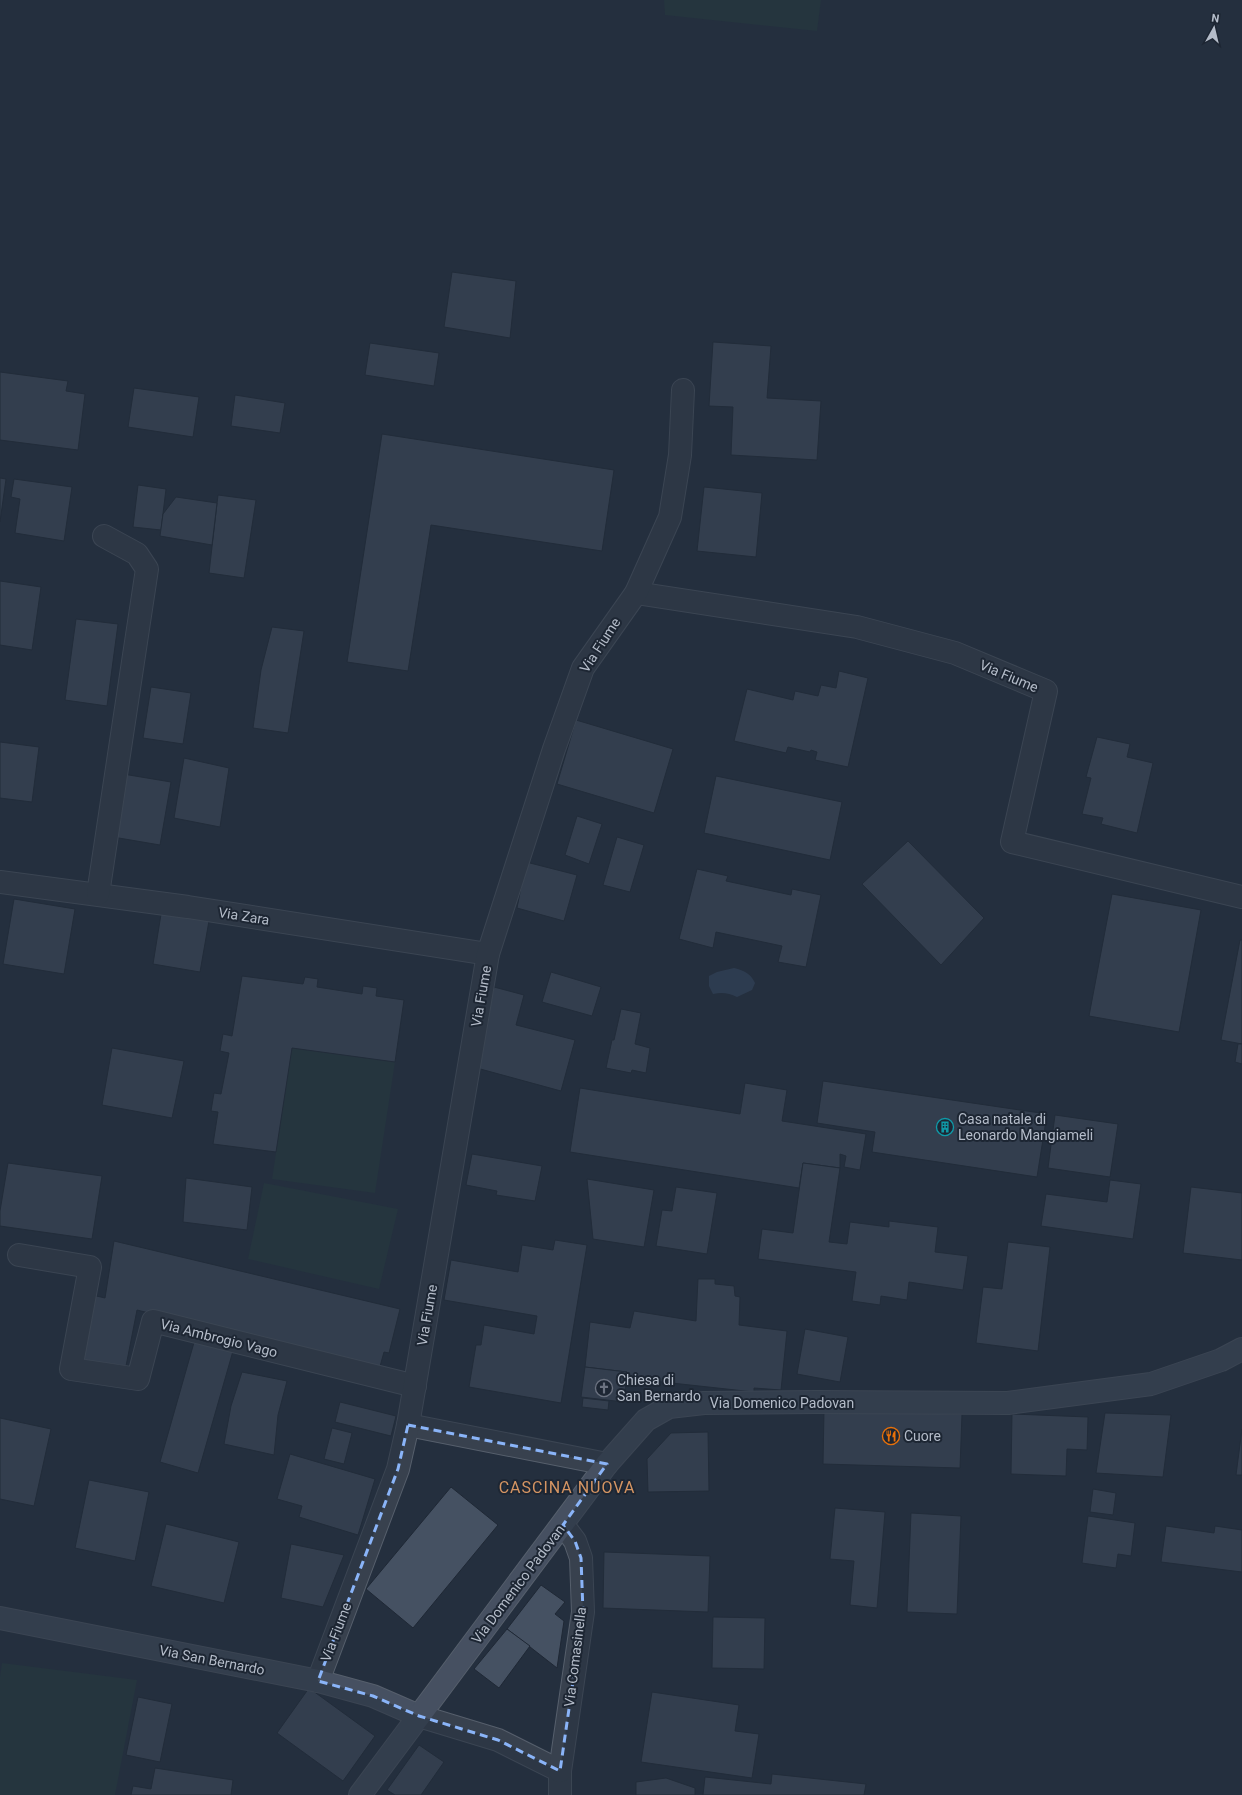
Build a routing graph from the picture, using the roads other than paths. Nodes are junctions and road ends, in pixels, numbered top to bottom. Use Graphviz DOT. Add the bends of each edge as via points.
graph roads {
  1 [pos="683,390"];
  2 [pos="104,536"];
  3 [pos="636,593"];
  4 [pos="0,882"];
  5 [pos="98,894"];
  6 [pos="1242,897"];
  7 [pos="488,954"];
  8 [pos="19,1255"];
  9 [pos="1242,1349"];
  10 [pos="415,1386"];
  11 [pos="408,1425"];
  12 [pos="607,1464"];
  13 [pos="563,1524"];
  14 [pos="0,1618"];
  15 [pos="318,1681"];
  16 [pos="419,1716"];
  17 [pos="560,1770"];
  18 [pos="360,1795"];
  19 [pos="560,1795"];
  1 -- 3 [label="street, Via Fiume" via="680,455 670,517"];
  2 -- 5 [label="street" via="136,554 147,569"];
  3 -- 6 [label="street, Via Fiume" via="858,627 955,653 1046,691 1012,842"];
  3 -- 7 [label="street, Via Fiume" via="583,668 554,748"];
  4 -- 5 [label="street, Via Zara"];
  5 -- 7 [label="street, Via Zara"];
  7 -- 10 [label="street, Via Fiume"];
  8 -- 10 [label="street, Via Ambrogio Vago" via="90,1267 71,1369 138,1379 153,1321"];
  9 -- 12 [label="street, Via Domenico Padovan" via="1221,1360 1151,1384 1008,1403 776,1402 704,1403 669,1407 646,1420"];
  10 -- 11 [label="street, Via Fiume"];
  11 -- 12 [label="street"];
  11 -- 15 [label="street, Via Fiume" via="398,1469"];
  12 -- 13 [label="street, Via Domenico Padovan"];
  13 -- 16 [label="street, Via Domenico Padovan"];
  13 -- 17 [label="street, Via Comasinella" via="575,1541 581,1558 583,1612"];
  14 -- 15 [label="street, Via San Bernardo"];
  15 -- 16 [label="street, Via San Bernardo" via="372,1696"];
  16 -- 17 [label="street" via="498,1740"];
  16 -- 18 [label="street, Via Domenico Padovan"];
  17 -- 19 [label="street, Via Comasinella"];
}
